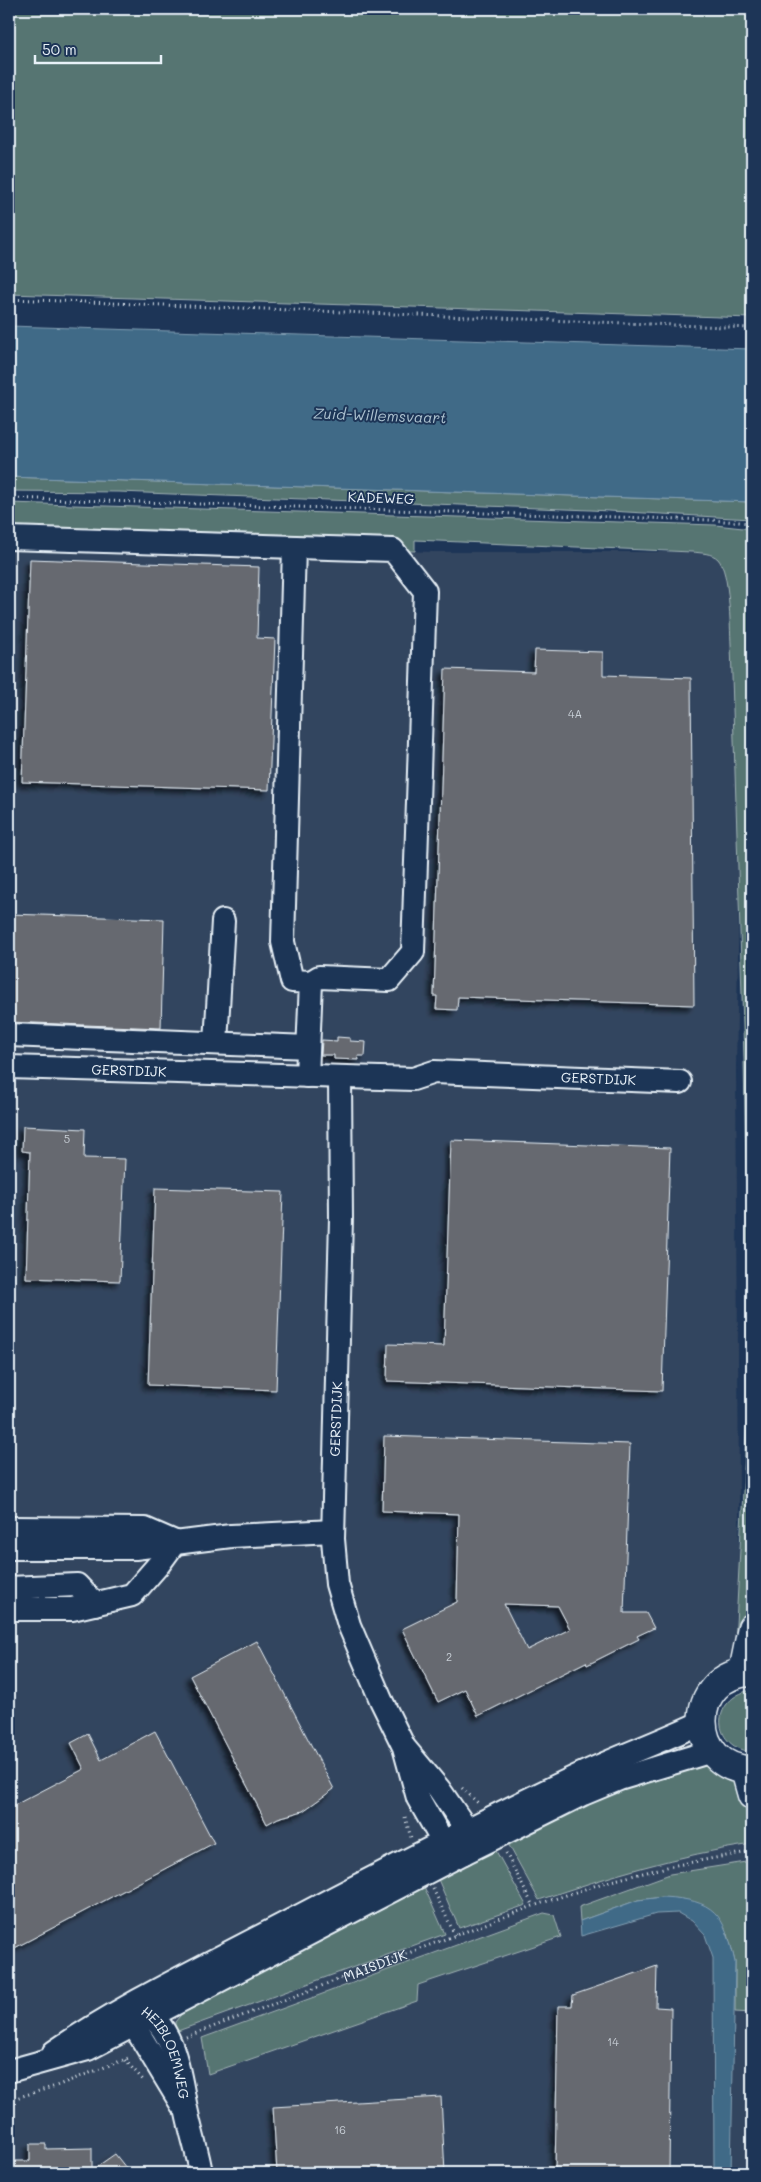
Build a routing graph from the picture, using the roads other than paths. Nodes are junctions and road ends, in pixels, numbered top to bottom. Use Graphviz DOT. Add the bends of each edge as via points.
graph roads {
  1 [pos="9,538"];
  2 [pos="294,547"];
  3 [pos="223,921"];
  4 [pos="311,982"];
  5 [pos="9,1035"];
  6 [pos="216,1043"];
  7 [pos="308,1047"];
  8 [pos="9,1067"];
  9 [pos="306,1076"];
  10 [pos="340,1077"];
  11 [pos="680,1082"];
  12 [pos="9,1528"];
  13 [pos="333,1531"];
  14 [pos="175,1542"];
  15 [pos="9,1548"];
  16 [pos="9,1588"];
  17 [pos="96,1604"];
  18 [pos="9,1609"];
  19 [pos="752,1628"];
  20 [pos="748,1672"];
  21 [pos="702,1722"];
  22 [pos="404,1747"];
  23 [pos="712,1751"];
  24 [pos="750,1778"];
  25 [pos="467,1830"];
  26 [pos="443,1842"];
  27 [pos="464,1853"];
  28 [pos="140,2014"];
  29 [pos="9,2071"];
  30 [pos="187,2113"];
  31 [pos="201,2173"];
  1 -- 2 [label="street"];
  2 -- 4 [label="street" via="283,942 292,982"];
  2 -- 4 [label="street" via="393,550 425,591 413,952 389,980 319,977"];
  3 -- 6 [label="street"];
  4 -- 7 [label="street"];
  5 -- 6 [label="street"];
  6 -- 7 [label="street"];
  7 -- 9 [label="street"];
  8 -- 9 [label="street, GERSTDIJK"];
  9 -- 10 [label="street, GERSTDIJK"];
  10 -- 11 [label="street, GERSTDIJK" via="417,1082 434,1072"];
  10 -- 13 [label="street, GERSTDIJK" via="341,1218"];
  12 -- 14 [label="street" via="145,1529"];
  13 -- 14 [label="street"];
  13 -- 22 [label="street, GERSTDIJK" via="337,1584 349,1625"];
  14 -- 15 [label="street" via="135,1548"];
  14 -- 17 [label="street" via="132,1595"];
  16 -- 17 [label="street" via="77,1585"];
  17 -- 18 [label="street" via="72,1609"];
  19 -- 20 [label="main road"];
  20 -- 21 [label="main road" via="724,1680 713,1690 704,1705"];
  21 -- 23 [label="main road"];
  21 -- 25 [label="street" via="576,1776"];
  22 -- 25 [label="street, GERSTDIJK"];
  22 -- 26 [label="street, GERSTDIJK" via="418,1798"];
  23 -- 24 [label="main road"];
  23 -- 27 [label="street" via="619,1779"];
  25 -- 26 [label="street"];
  25 -- 27 [label="street"];
  26 -- 27 [label="street"];
  26 -- 28 [label="street"];
  27 -- 28 [label="street"];
  28 -- 29 [label="street" via="80,2034 39,2062"];
  28 -- 30 [label="street, HEIBLOEMWEG" via="148,2050"];
  28 -- 30 [label="street, HEIBLOEMWEG" via="170,2043 180,2072"];
  30 -- 31 [label="street, HEIBLOEMWEG"];
}
